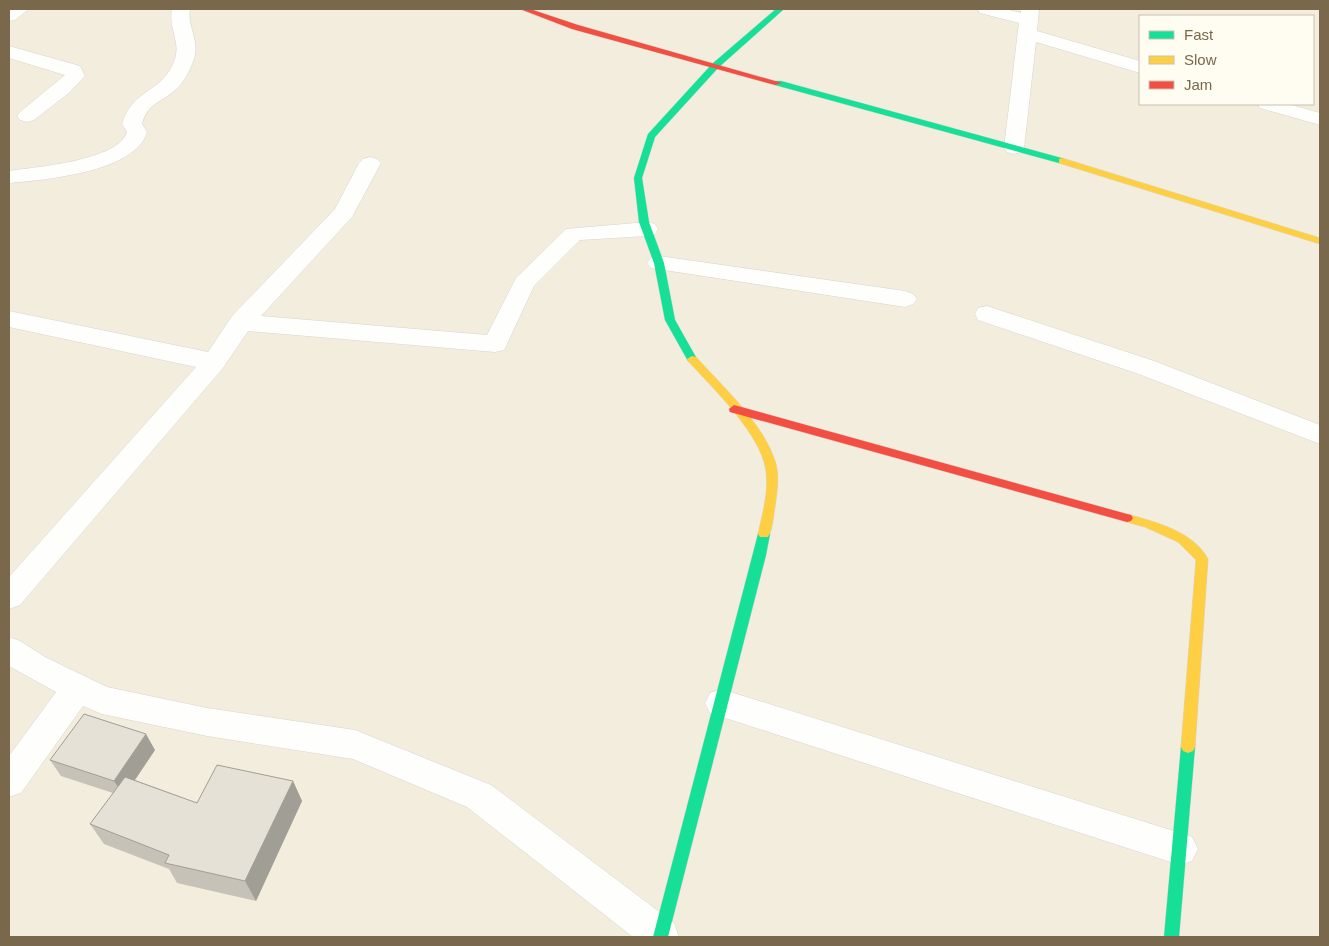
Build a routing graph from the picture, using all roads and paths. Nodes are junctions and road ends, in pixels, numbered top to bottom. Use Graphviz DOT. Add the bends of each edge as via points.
graph roads {
  1 [pos="20,9"];
  2 [pos="181,9"];
  3 [pos="780,9"];
  4 [pos="986,9"];
  5 [pos="530,10"];
  6 [pos="9,16"];
  7 [pos="1028,21"];
  8 [pos="9,52"];
  9 [pos="715,66"];
  10 [pos="1139,67"];
  11 [pos="1271,105"];
  12 [pos="27,116"];
  13 [pos="1320,119"];
  14 [pos="1014,148"];
  15 [pos="370,163"];
  16 [pos="9,177"];
  17 [pos="647,229"];
  18 [pos="1320,241"];
  19 [pos="660,263"];
  20 [pos="905,299"];
  21 [pos="987,314"];
  22 [pos="10,320"];
  23 [pos="242,322"];
  24 [pos="214,362"];
  25 [pos="734,409"];
  26 [pos="1320,435"];
  27 [pos="9,597"];
  28 [pos="9,650"];
  29 [pos="78,688"];
  30 [pos="721,703"];
  31 [pos="9,782"];
  32 [pos="1180,849"];
  33 [pos="660,937"];
  34 [pos="1171,937"];
  1 -- 6 [label="street"];
  2 -- 16 [label="street" via="179,16 187,47 180,69 168,86 139,105 132,124 138,132 134,142 113,155 65,170"];
  3 -- 9 [label="street"];
  4 -- 7 [label="street"];
  5 -- 9 [label="street" via="575,27"];
  7 -- 10 [label="street"];
  7 -- 14 [label="street"];
  8 -- 12 [label="street" via="73,70 74,76 63,88"];
  9 -- 14 [label="street"];
  9 -- 17 [label="street" via="650,136 638,178"];
  11 -- 13 [label="street"];
  14 -- 18 [label="street"];
  15 -- 23 [label="street" via="344,212"];
  17 -- 19 [label="street"];
  17 -- 23 [label="street" via="574,234 524,283 495,344"];
  19 -- 20 [label="street"];
  19 -- 25 [label="street" via="670,320 689,355"];
  21 -- 26 [label="street" via="1145,367"];
  22 -- 24 [label="street"];
  23 -- 24 [label="street"];
  24 -- 27 [label="street"];
  25 -- 30 [label="street" via="761,440 770,463 771,493 760,554"];
  25 -- 32 [label="street" via="1148,524 1182,539 1202,559"];
  28 -- 29 [label="street"];
  29 -- 31 [label="street"];
  29 -- 33 [label="street" via="102,700 207,722 355,745 479,796"];
  30 -- 32 [label="street"];
  30 -- 33 [label="street"];
  32 -- 34 [label="street"];
}
